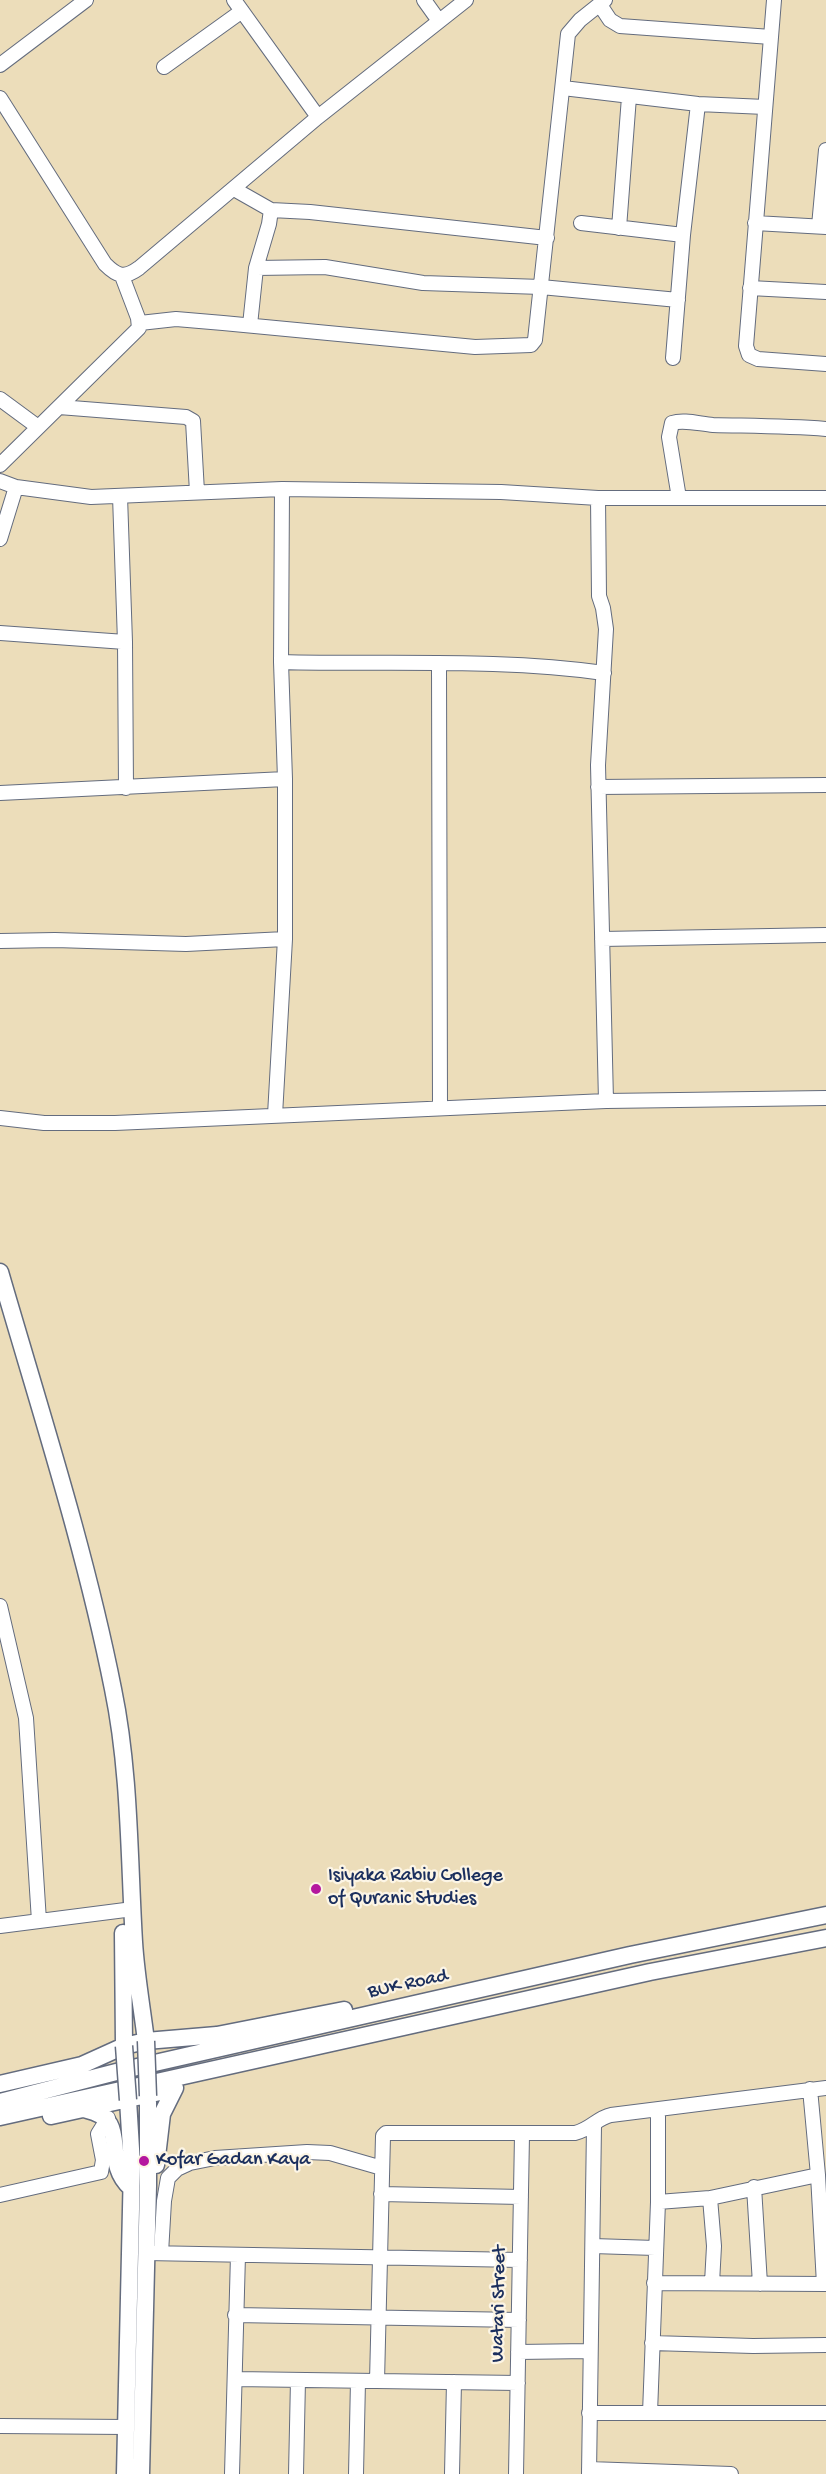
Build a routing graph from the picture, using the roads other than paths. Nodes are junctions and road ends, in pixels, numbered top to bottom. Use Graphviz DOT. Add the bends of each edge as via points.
graph roads {
  1 [pos="86,0"];
  2 [pos="424,0"];
  3 [pos="466,0"];
  4 [pos="774,0"];
  5 [pos="602,2"];
  6 [pos="238,5"];
  7 [pos="439,21"];
  8 [pos="771,37"];
  9 [pos="0,65"];
  10 [pos="164,67"];
  11 [pos="563,88"];
  12 [pos="629,97"];
  13 [pos="0,98"];
  14 [pos="698,104"];
  15 [pos="765,107"];
  16 [pos="318,117"];
  17 [pos="826,150"];
  18 [pos="234,189"];
  19 [pos="271,210"];
  20 [pos="581,223"];
  21 [pos="755,223"];
  22 [pos="822,227"];
  23 [pos="619,228"];
  24 [pos="683,235"];
  25 [pos="547,238"];
  26 [pos="256,268"];
  27 [pos="122,276"];
  28 [pos="541,287"];
  29 [pos="750,288"];
  30 [pos="826,292"];
  31 [pos="678,300"];
  32 [pos="140,322"];
  33 [pos="250,326"];
  34 [pos="673,358"];
  35 [pos="826,364"];
  36 [pos="0,399"];
  37 [pos="59,407"];
  38 [pos="38,427"];
  39 [pos="826,429"];
  40 [pos="0,465"];
  41 [pos="0,481"];
  42 [pos="16,487"];
  43 [pos="282,489"];
  44 [pos="196,492"];
  45 [pos="120,496"];
  46 [pos="598,498"];
  47 [pos="679,498"];
  48 [pos="826,498"];
  49 [pos="0,539"];
  50 [pos="0,633"];
  51 [pos="125,642"];
  52 [pos="281,662"];
  53 [pos="439,664"];
  54 [pos="604,673"];
  55 [pos="285,780"];
  56 [pos="826,785"];
  57 [pos="598,787"];
  58 [pos="126,788"];
  59 [pos="0,794"];
  60 [pos="826,935"];
  61 [pos="285,939"];
  62 [pos="602,939"];
  63 [pos="0,941"];
  64 [pos="826,1098"];
  65 [pos="606,1101"];
  66 [pos="440,1108"];
  67 [pos="275,1116"];
  68 [pos="0,1118"];
  69 [pos="0,1272"];
  70 [pos="0,1310"];
  71 [pos="13,1336"];
  72 [pos="0,1606"];
  73 [pos="128,1909"];
  74 [pos="826,1915"];
  75 [pos="39,1921"];
  76 [pos="0,1926"];
  77 [pos="826,1938"];
  78 [pos="462,1995"];
  79 [pos="488,2008"];
  80 [pos="146,2041"];
  81 [pos="124,2046"];
  82 [pos="0,2084"];
  83 [pos="175,2088"];
  84 [pos="826,2088"];
  85 [pos="810,2089"];
  86 [pos="148,2096"];
  87 [pos="128,2100"];
  88 [pos="0,2102"];
  89 [pos="658,2109"];
  90 [pos="87,2110"];
  91 [pos="0,2117"];
  92 [pos="108,2118"];
  93 [pos="594,2126"];
  94 [pos="0,2127"];
  95 [pos="522,2134"];
  96 [pos="382,2168"];
  97 [pos="818,2175"];
  98 [pos="140,2187"];
  99 [pos="754,2187"];
  100 [pos="381,2194"];
  101 [pos="0,2195"];
  102 [pos="521,2197"];
  103 [pos="710,2198"];
  104 [pos="658,2202"];
  105 [pos="593,2246"];
  106 [pos="655,2248"];
  107 [pos="153,2253"];
  108 [pos="238,2255"];
  109 [pos="380,2258"];
  110 [pos="520,2260"];
  111 [pos="654,2283"];
  112 [pos="712,2283"];
  113 [pos="760,2284"];
  114 [pos="825,2284"];
  115 [pos="235,2315"];
  116 [pos="379,2318"];
  117 [pos="519,2320"];
  118 [pos="652,2343"];
  119 [pos="826,2345"];
  120 [pos="589,2351"];
  121 [pos="518,2352"];
  122 [pos="235,2379"];
  123 [pos="298,2380"];
  124 [pos="358,2381"];
  125 [pos="377,2381"];
  126 [pos="454,2382"];
  127 [pos="518,2383"];
  128 [pos="589,2413"];
  129 [pos="650,2413"];
  130 [pos="826,2413"];
  131 [pos="0,2426"];
  132 [pos="127,2427"];
  133 [pos="589,2472"];
  134 [pos="662,2473"];
  135 [pos="125,2474"];
  136 [pos="141,2474"];
  137 [pos="232,2474"];
  138 [pos="296,2474"];
  139 [pos="356,2474"];
  140 [pos="452,2474"];
  141 [pos="516,2474"];
  142 [pos="731,2474"];
  1 -- 9 [label="street"];
  2 -- 7 [label="street"];
  3 -- 7 [label="street"];
  4 -- 8 [label="street"];
  5 -- 8 [label="street" via="610,20 620,26"];
  5 -- 11 [label="street" via="568,34"];
  6 -- 10 [label="street"];
  6 -- 16 [label="street"];
  7 -- 16 [label="street"];
  8 -- 15 [label="street"];
  11 -- 12 [label="street"];
  11 -- 25 [label="street"];
  12 -- 14 [label="street"];
  12 -- 23 [label="street"];
  13 -- 27 [label="street" via="105,264"];
  14 -- 15 [label="street"];
  14 -- 24 [label="street"];
  15 -- 21 [label="street"];
  16 -- 18 [label="street"];
  17 -- 22 [label="street"];
  18 -- 19 [label="street"];
  18 -- 27 [label="street" via="131,274"];
  19 -- 25 [label="street"];
  19 -- 26 [label="street"];
  20 -- 23 [label="street"];
  21 -- 22 [label="street"];
  21 -- 29 [label="street"];
  23 -- 24 [label="street"];
  24 -- 31 [label="street"];
  25 -- 28 [label="street"];
  26 -- 28 [label="street" via="325,267 423,283"];
  26 -- 33 [label="street"];
  27 -- 32 [label="street"];
  28 -- 31 [label="street"];
  28 -- 33 [label="street" via="535,340 528,347 401,342"];
  29 -- 30 [label="street"];
  29 -- 35 [label="street" via="746,346 749,355"];
  31 -- 34 [label="street"];
  32 -- 33 [label="street" via="176,320"];
  32 -- 37 [label="street" via="139,328"];
  36 -- 38 [label="street"];
  37 -- 38 [label="street"];
  37 -- 44 [label="street" via="186,417 193,421"];
  38 -- 40 [label="street"];
  39 -- 47 [label="street" via="672,423 669,436"];
  41 -- 42 [label="street"];
  42 -- 45 [label="street" via="91,497"];
  42 -- 49 [label="street"];
  43 -- 44 [label="street"];
  43 -- 46 [label="street" via="501,492"];
  43 -- 52 [label="street"];
  44 -- 45 [label="street"];
  45 -- 51 [label="street"];
  46 -- 47 [label="street"];
  46 -- 54 [label="street" via="599,596 606,629"];
  47 -- 48 [label="street"];
  50 -- 51 [label="street"];
  51 -- 58 [label="street"];
  52 -- 53 [label="street"];
  52 -- 55 [label="street"];
  53 -- 54 [label="street" via="570,668"];
  53 -- 66 [label="street"];
  54 -- 57 [label="street"];
  55 -- 58 [label="street"];
  55 -- 61 [label="street"];
  56 -- 57 [label="street"];
  57 -- 62 [label="street"];
  58 -- 59 [label="street"];
  60 -- 62 [label="street"];
  61 -- 63 [label="street" via="186,944"];
  61 -- 67 [label="street"];
  62 -- 65 [label="street"];
  64 -- 65 [label="street"];
  65 -- 66 [label="street"];
  66 -- 67 [label="street"];
  67 -- 68 [label="street" via="56,1123"];
  69 -- 71 [label="main road"];
  70 -- 71 [label="main road"];
  71 -- 73 [label="main road" via="83,1558 114,1691 126,1792"];
  72 -- 75 [label="street" via="26,1718"];
  73 -- 75 [label="street"];
  73 -- 80 [label="main road"];
  73 -- 81 [label="main road"];
  74 -- 78 [label="main road, BUK Road" via="630,1955"];
  75 -- 76 [label="street"];
  77 -- 79 [label="main road, BUK Road"];
  78 -- 80 [label="main road" via="421,1993 218,2035"];
  78 -- 88 [label="main road, BUK Road" via="124,2070"];
  79 -- 83 [label="main road" via="467,2018"];
  79 -- 91 [label="main road, BUK Road"];
  80 -- 81 [label="main road"];
  80 -- 86 [label="main road, bridge"];
  81 -- 82 [label="main road" via="82,2065"];
  81 -- 87 [label="main road, bridge"];
  83 -- 86 [label="main road"];
  83 -- 98 [label="main road" via="162,2114 157,2163"];
  84 -- 85 [label="street"];
  85 -- 89 [label="street"];
  85 -- 97 [label="street"];
  86 -- 87 [label="main road"];
  86 -- 98 [label="main road"];
  87 -- 90 [label="main road"];
  87 -- 98 [label="main road"];
  89 -- 93 [label="street" via="602,2117"];
  89 -- 104 [label="street"];
  90 -- 92 [label="main road"];
  90 -- 94 [label="main road"];
  92 -- 98 [label="main road" via="122,2181"];
  92 -- 101 [label="street" via="98,2134 103,2160 100,2172"];
  93 -- 95 [label="street" via="575,2133"];
  93 -- 105 [label="street"];
  95 -- 96 [label="street" via="386,2133 382,2136"];
  95 -- 102 [label="street, Watari Street"];
  96 -- 100 [label="street"];
  96 -- 107 [label="street" via="330,2153 307,2152 190,2163 168,2178"];
  97 -- 99 [label="street"];
  97 -- 114 [label="street"];
  98 -- 107 [label="main road"];
  98 -- 132 [label="main road"];
  99 -- 103 [label="street"];
  99 -- 113 [label="street"];
  100 -- 102 [label="street"];
  100 -- 109 [label="street"];
  102 -- 110 [label="street, Watari Street"];
  103 -- 104 [label="street"];
  103 -- 112 [label="street"];
  104 -- 106 [label="street"];
  105 -- 106 [label="street"];
  105 -- 120 [label="street"];
  106 -- 111 [label="street"];
  107 -- 108 [label="street"];
  107 -- 136 [label="main road"];
  108 -- 109 [label="street"];
  108 -- 115 [label="street"];
  109 -- 110 [label="street"];
  109 -- 116 [label="street"];
  110 -- 117 [label="street, Watari Street"];
  111 -- 112 [label="street"];
  111 -- 118 [label="street"];
  112 -- 113 [label="street"];
  113 -- 114 [label="street"];
  115 -- 116 [label="street"];
  115 -- 122 [label="street"];
  116 -- 117 [label="street"];
  116 -- 125 [label="street"];
  117 -- 121 [label="street, Watari Street"];
  118 -- 119 [label="street"];
  118 -- 129 [label="street"];
  120 -- 121 [label="street"];
  120 -- 128 [label="street"];
  121 -- 127 [label="street, Watari Street"];
  122 -- 123 [label="street"];
  122 -- 137 [label="street"];
  123 -- 124 [label="street"];
  123 -- 138 [label="street"];
  124 -- 125 [label="street"];
  124 -- 139 [label="street"];
  125 -- 126 [label="street"];
  126 -- 127 [label="street"];
  126 -- 140 [label="street"];
  127 -- 141 [label="street, Watari Street"];
  128 -- 129 [label="street"];
  128 -- 133 [label="street"];
  129 -- 130 [label="street"];
  131 -- 132 [label="street"];
  132 -- 135 [label="main road"];
  133 -- 134 [label="street"];
  134 -- 142 [label="street"];
}
